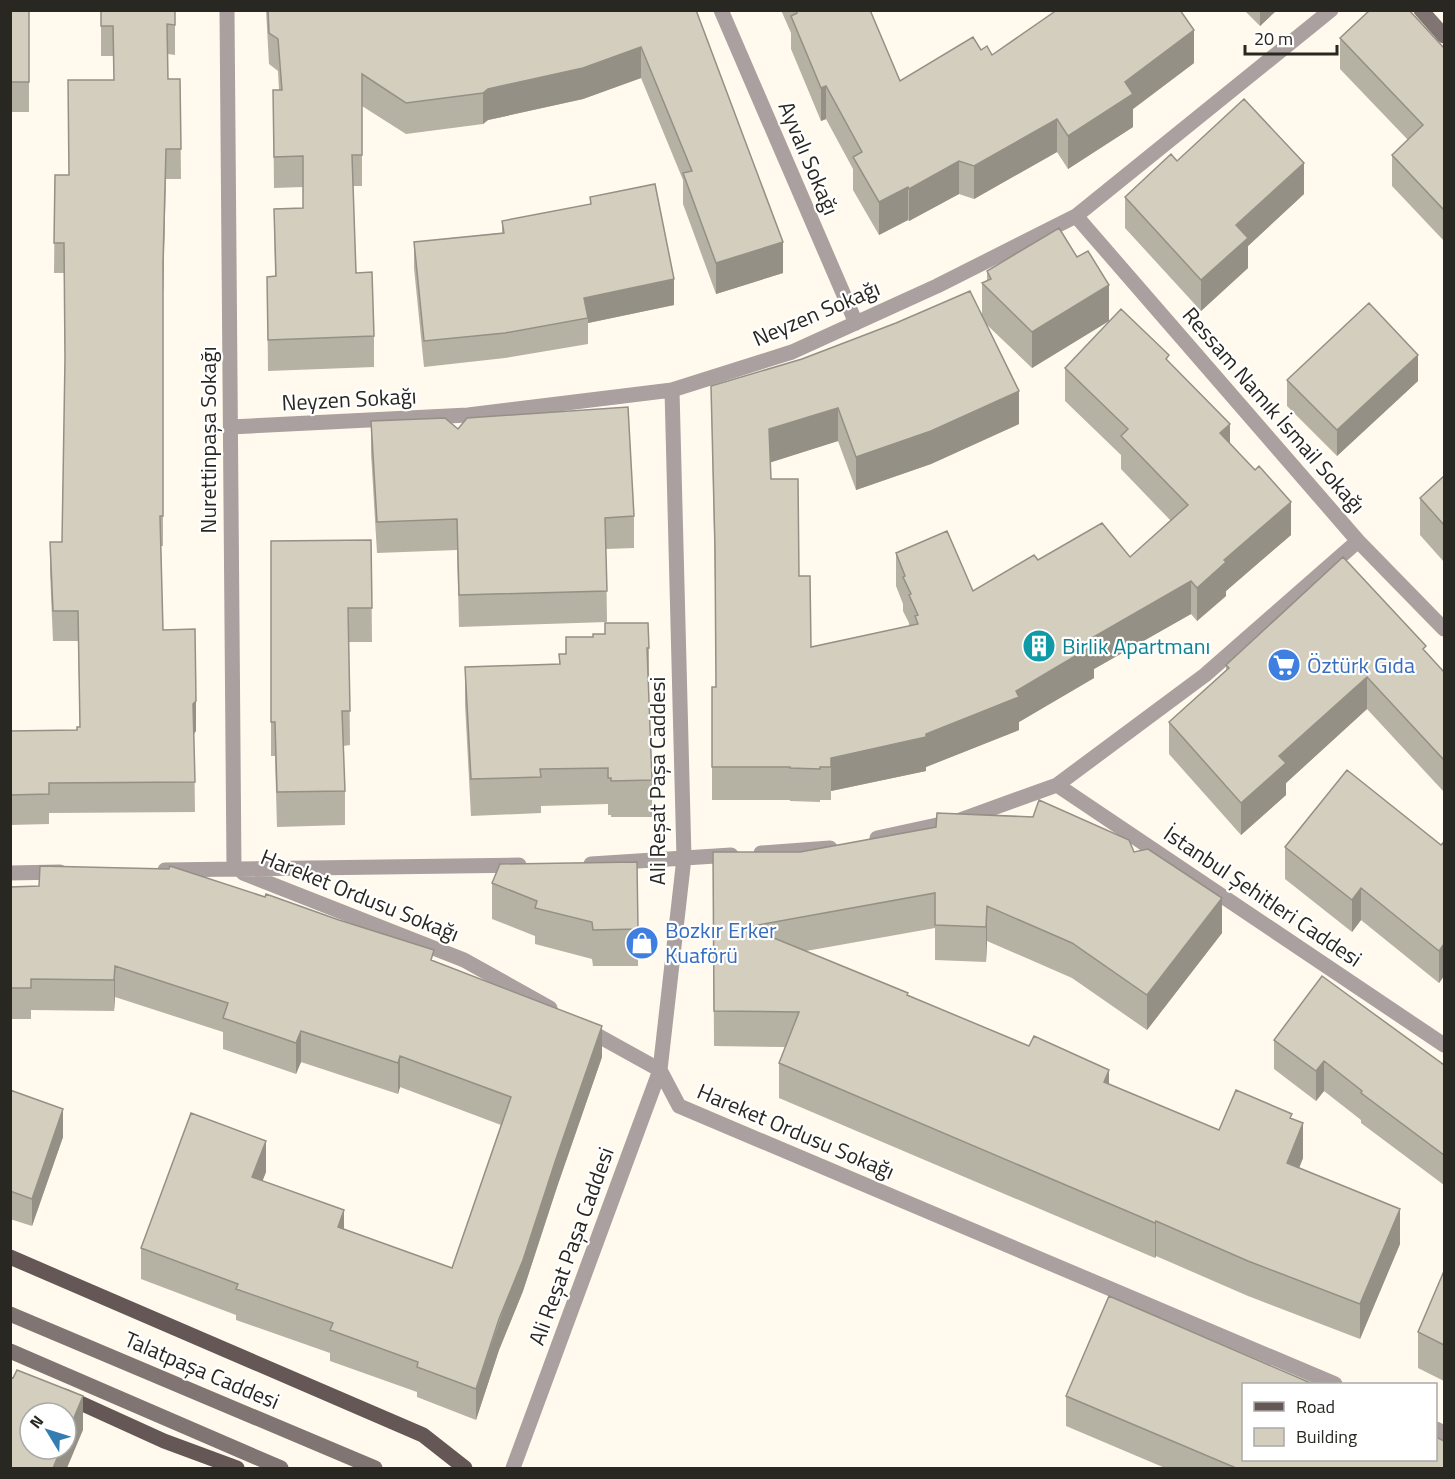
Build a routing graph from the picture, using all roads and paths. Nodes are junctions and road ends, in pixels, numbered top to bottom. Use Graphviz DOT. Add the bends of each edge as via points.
graph roads {
  1 [pos="227,10"];
  2 [pos="721,10"];
  3 [pos="1331,10"];
  4 [pos="1420,10"];
  5 [pos="1444,36"];
  6 [pos="1076,216"];
  7 [pos="856,323"];
  8 [pos="672,390"];
  9 [pos="231,427"];
  10 [pos="1358,540"];
  11 [pos="1444,629"];
  12 [pos="1056,785"];
  13 [pos="684,858"];
  14 [pos="579,864"];
  15 [pos="531,865"];
  16 [pos="234,869"];
  17 [pos="152,870"];
  18 [pos="69,872"];
  19 [pos="10,873"];
  20 [pos="1444,1045"];
  21 [pos="660,1070"];
  22 [pos="10,1257"];
  23 [pos="10,1314"];
  24 [pos="10,1350"];
  25 [pos="1333,1383"];
  26 [pos="52,1390"];
  27 [pos="237,1468"];
  28 [pos="281,1468"];
  29 [pos="375,1468"];
  30 [pos="465,1468"];
  31 [pos="513,1468"];
  1 -- 9 [label="street, Nurettinpaşa Sokağı"];
  2 -- 7 [label="street, Ayvalı Sokağı"];
  3 -- 6 [label="street, Neyzen Sokağı"];
  4 -- 5 [label="main road"];
  6 -- 7 [label="street, Neyzen Sokağı"];
  6 -- 10 [label="street, Ressam Namık İsmail Sokağı"];
  7 -- 8 [label="street, Neyzen Sokağı" via="792,352"];
  8 -- 9 [label="street, Neyzen Sokağı" via="468,415"];
  8 -- 13 [label="street, Ali Reşat Paşa Caddesi"];
  9 -- 16 [label="street, Nurettinpaşa Sokağı"];
  10 -- 11 [label="street, Ressam Namık İsmail Sokağı"];
  10 -- 12 [label="street" via="1205,675"];
  12 -- 13 [label="street" via="960,820 828,849"];
  12 -- 20 [label="street, İstanbul Şehitleri Caddesi"];
  13 -- 14 [label="street"];
  13 -- 21 [label="street, Ali Reşat Paşa Caddesi"];
  15 -- 16 [label="street"];
  16 -- 17 [label="street"];
  16 -- 21 [label="street, Hareket Ordusu Sokağı" via="464,960"];
  18 -- 19 [label="street"];
  21 -- 25 [label="street, Hareket Ordusu Sokağı" via="679,1106"];
  21 -- 31 [label="street, Ali Reşat Paşa Caddesi"];
  22 -- 30 [label="main road" via="423,1435"];
  23 -- 29 [label="main road, Talatpaşa Caddesi"];
  24 -- 28 [label="main road"];
  26 -- 27 [label="main road" via="165,1441"];
}
